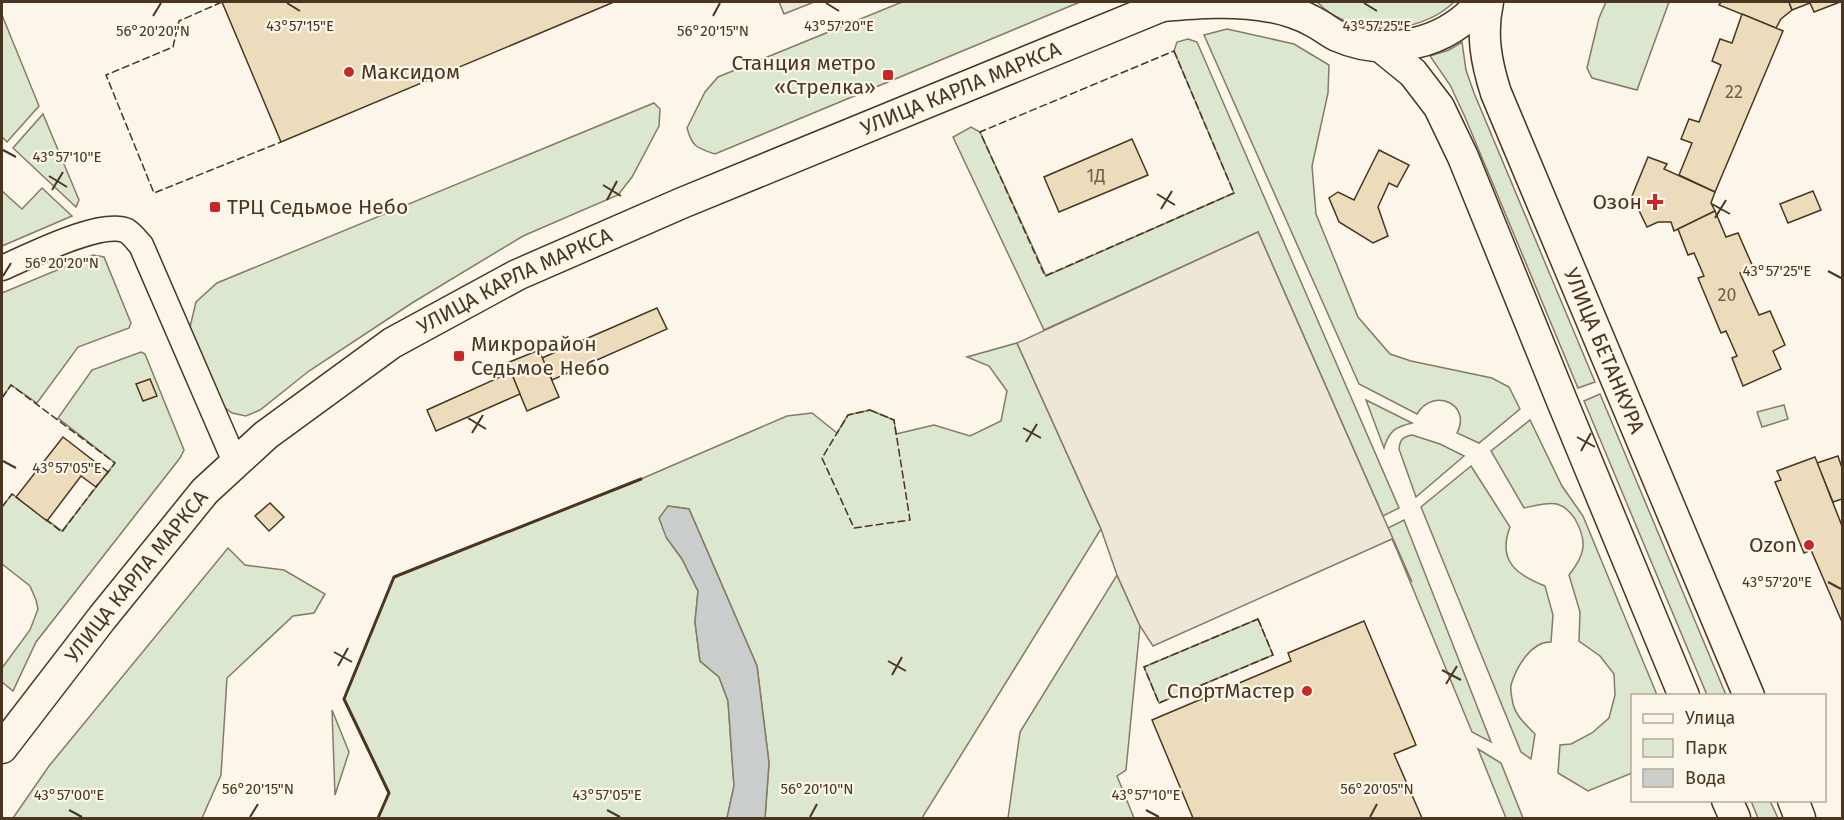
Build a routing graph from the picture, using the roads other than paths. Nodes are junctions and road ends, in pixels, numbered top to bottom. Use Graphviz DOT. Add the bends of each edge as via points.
graph roads {
  1 [pos="1481,2"];
  2 [pos="1488,2"];
  3 [pos="1165,4"];
  4 [pos="1304,11"];
  5 [pos="1381,47"];
  6 [pos="2,268"];
  7 [pos="235,462"];
  8 [pos="1683,694"];
  9 [pos="1748,694"];
  10 [pos="2,748"];
  11 [pos="1727,802"];
  12 [pos="1793,802"];
  13 [pos="1735,819"];
  14 [pos="1800,819"];
  1 -- 5 [label="main road" via="1443,34 1413,44"];
  2 -- 9 [label="main road, УЛИЦА БЕТАНКУРА" via="1484,43 1496,93"];
  3 -- 4 [label="main road, УЛИЦА КАРЛА МАРКСА" via="1241,3"];
  3 -- 7 [label="main road, УЛИЦА КАРЛА МАРКСА" via="682,203 518,275 392,343"];
  4 -- 5 [label="main road, УЛИЦА КАРЛА МАРКСА" via="1336,36"];
  5 -- 8 [label="main road" via="1413,73 1439,107 1463,157"];
  6 -- 7 [label="street" via="84,234 106,228 127,231 141,245"];
  7 -- 10 [label="main road, УЛИЦА КАРЛА МАРКСА" via="205,491"];
  11 -- 13 [label="main road"];
  12 -- 14 [label="main road"];
}
